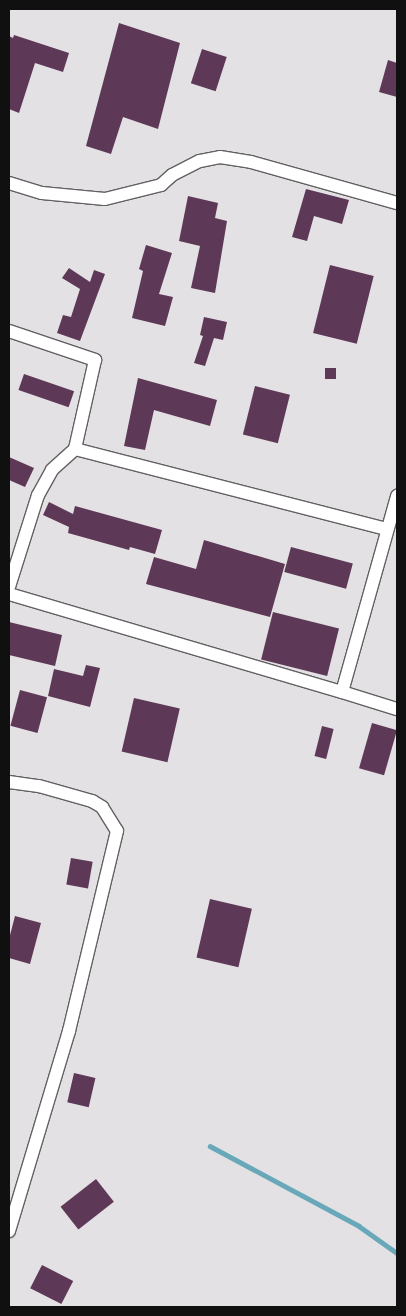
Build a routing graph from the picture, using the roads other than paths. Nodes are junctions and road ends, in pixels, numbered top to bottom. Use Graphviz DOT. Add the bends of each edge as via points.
graph roads {
  1 [pos="9,183"];
  2 [pos="397,203"];
  3 [pos="9,331"];
  4 [pos="75,448"];
  5 [pos="397,496"];
  6 [pos="386,529"];
  7 [pos="9,587"];
  8 [pos="9,594"];
  9 [pos="342,692"];
  10 [pos="397,709"];
  11 [pos="9,782"];
  12 [pos="9,1231"];
  1 -- 2 [label="street" via="42,193 105,198 162,185 172,175 200,161 220,157 251,162"];
  3 -- 4 [label="street" via="95,360"];
  4 -- 6 [label="street"];
  4 -- 7 [label="street" via="52,470 38,495"];
  5 -- 6 [label="street"];
  6 -- 9 [label="street"];
  8 -- 9 [label="street"];
  9 -- 10 [label="street"];
  11 -- 12 [label="street" via="39,786 92,801 102,807 117,831 69,1031"];
}
